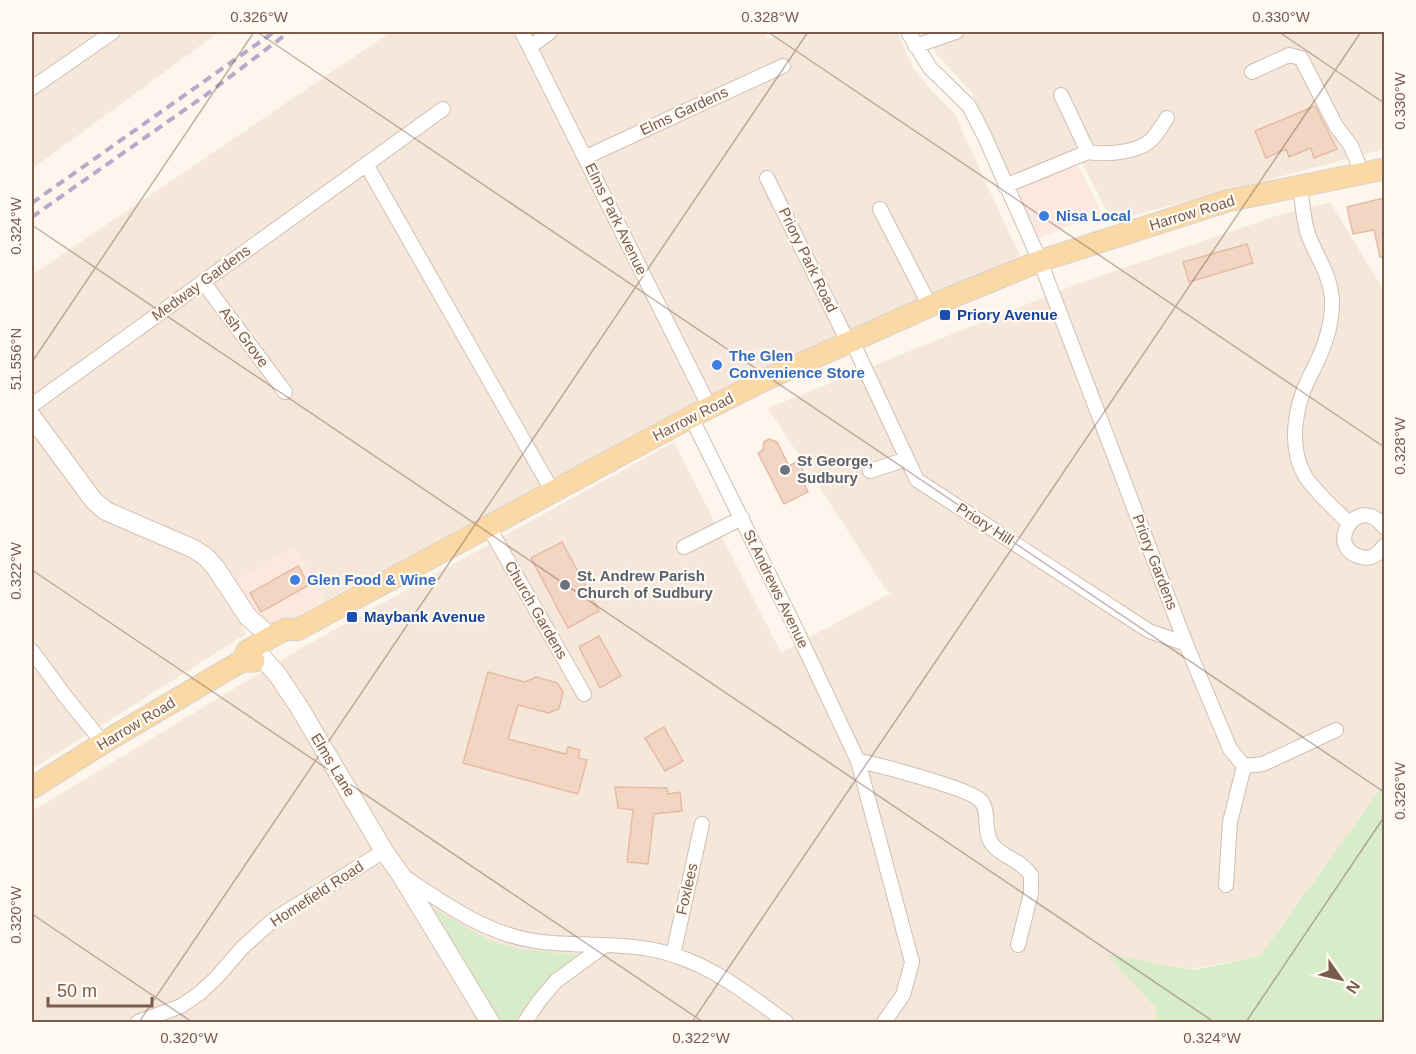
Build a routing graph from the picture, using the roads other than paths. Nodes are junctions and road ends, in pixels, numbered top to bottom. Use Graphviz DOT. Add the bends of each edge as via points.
graph roads {
  1 [pos="113,32"];
  2 [pos="522,32"];
  3 [pos="550,32"];
  4 [pos="908,32"];
  5 [pos="956,32"];
  6 [pos="915,46"];
  7 [pos="530,47"];
  8 [pos="783,66"];
  9 [pos="1252,72"];
  10 [pos="32,88"];
  11 [pos="1061,95"];
  12 [pos="443,109"];
  13 [pos="1167,118"];
  14 [pos="1088,152"];
  15 [pos="586,157"];
  16 [pos="366,164"];
  17 [pos="1384,169"];
  18 [pos="1362,172"];
  19 [pos="767,178"];
  20 [pos="1300,185"];
  21 [pos="1005,186"];
  22 [pos="880,209"];
  23 [pos="1040,261"];
  24 [pos="203,282"];
  25 [pos="930,306"];
  26 [pos="850,342"];
  27 [pos="285,392"];
  28 [pos="33,410"];
  29 [pos="700,412"];
  30 [pos="907,459"];
  31 [pos="870,471"];
  32 [pos="553,492"];
  33 [pos="741,518"];
  34 [pos="1349,523"];
  35 [pos="488,526"];
  36 [pos="1384,527"];
  37 [pos="1384,546"];
  38 [pos="684,547"];
  39 [pos="248,617"];
  40 [pos="297,630"];
  41 [pos="271,637"];
  42 [pos="1186,644"];
  43 [pos="32,651"];
  44 [pos="251,656"];
  45 [pos="584,694"];
  46 [pos="1336,730"];
  47 [pos="103,743"];
  48 [pos="858,761"];
  49 [pos="1244,766"];
  50 [pos="32,788"];
  51 [pos="702,824"];
  52 [pos="384,851"];
  53 [pos="401,875"];
  54 [pos="1226,885"];
  55 [pos="1018,945"];
  56 [pos="604,946"];
  57 [pos="673,955"];
  58 [pos="138,1023"];
  59 [pos="490,1023"];
  60 [pos="525,1023"];
  61 [pos="786,1023"];
  62 [pos="884,1023"];
  1 -- 10 [label="street"];
  2 -- 7 [label="street, Elms Park Avenue"];
  3 -- 7 [label="street"];
  4 -- 6 [label="street"];
  5 -- 6 [label="street"];
  6 -- 21 [label="street" via="930,68 969,106"];
  7 -- 15 [label="street, Elms Park Avenue"];
  8 -- 15 [label="street, Elms Gardens"];
  9 -- 18 [label="street" via="1289,55 1301,58"];
  11 -- 14 [label="street"];
  12 -- 16 [label="street, Medway Gardens"];
  13 -- 14 [label="street" via="1149,142 1125,151"];
  14 -- 21 [label="street"];
  15 -- 29 [label="street, Elms Park Avenue"];
  16 -- 24 [label="street, Medway Gardens"];
  16 -- 32 [label="street"];
  17 -- 18 [label="main road, Harrow Road"];
  18 -- 20 [label="main road, Harrow Road"];
  19 -- 26 [label="street, Priory Park Road"];
  20 -- 23 [label="main road, Harrow Road" via="1227,201"];
  20 -- 34 [label="street" via="1307,230 1329,280 1332,318 1299,405 1295,442 1305,476"];
  21 -- 23 [label="street"];
  22 -- 25 [label="street"];
  23 -- 25 [label="main road, Harrow Road"];
  23 -- 42 [label="street, Priory Gardens"];
  24 -- 27 [label="street, Ash Grove"];
  24 -- 28 [label="street, Medway Gardens"];
  25 -- 26 [label="main road, Harrow Road"];
  26 -- 29 [label="main road, Harrow Road"];
  26 -- 30 [label="street, Priory Hill"];
  28 -- 39 [label="street" via="94,501 106,511 206,557"];
  29 -- 32 [label="main road, Harrow Road"];
  29 -- 33 [label="street, St Andrews Avenue"];
  30 -- 31 [label="street"];
  30 -- 42 [label="street, Priory Hill" via="917,480 1149,631"];
  32 -- 35 [label="main road, Harrow Road"];
  33 -- 38 [label="street"];
  33 -- 48 [label="street, St Andrews Avenue"];
  34 -- 36 [label="street" via="1359,516 1371,516"];
  34 -- 37 [label="street" via="1345,543 1356,556 1371,557"];
  35 -- 40 [label="main road, Harrow Road"];
  35 -- 45 [label="street, Church Gardens"];
  39 -- 41 [label="street"];
  39 -- 44 [label="street"];
  40 -- 41 [label="main road, Harrow Road" via="286,629"];
  40 -- 44 [label="main road, Harrow Road" via="293,640"];
  41 -- 44 [label="main road, Harrow Road"];
  42 -- 49 [label="street, Priory Gardens" via="1230,749"];
  43 -- 47 [label="street"];
  44 -- 47 [label="main road, Harrow Road"];
  44 -- 52 [label="street, Elms Lane" via="277,674"];
  46 -- 49 [label="street" via="1263,764"];
  47 -- 50 [label="main road, Harrow Road"];
  48 -- 55 [label="street" via="893,769 981,801 993,847 1018,861 1031,875 1031,893"];
  48 -- 62 [label="street, St Andrews Avenue" via="912,962 903,995"];
  49 -- 54 [label="street" via="1230,822"];
  51 -- 57 [label="street, Foxlees"];
  52 -- 53 [label="street, Elms Lane"];
  52 -- 58 [label="street, Homefield Road" via="273,920 200,993 181,1006"];
  53 -- 56 [label="street, Elms Lane" via="456,912 499,933 540,942"];
  53 -- 59 [label="street, Elms Lane"];
  56 -- 57 [label="street, Elms Lane" via="639,946"];
  56 -- 60 [label="street" via="556,981"];
  57 -- 61 [label="street, Elms Lane" via="712,971"];
}
